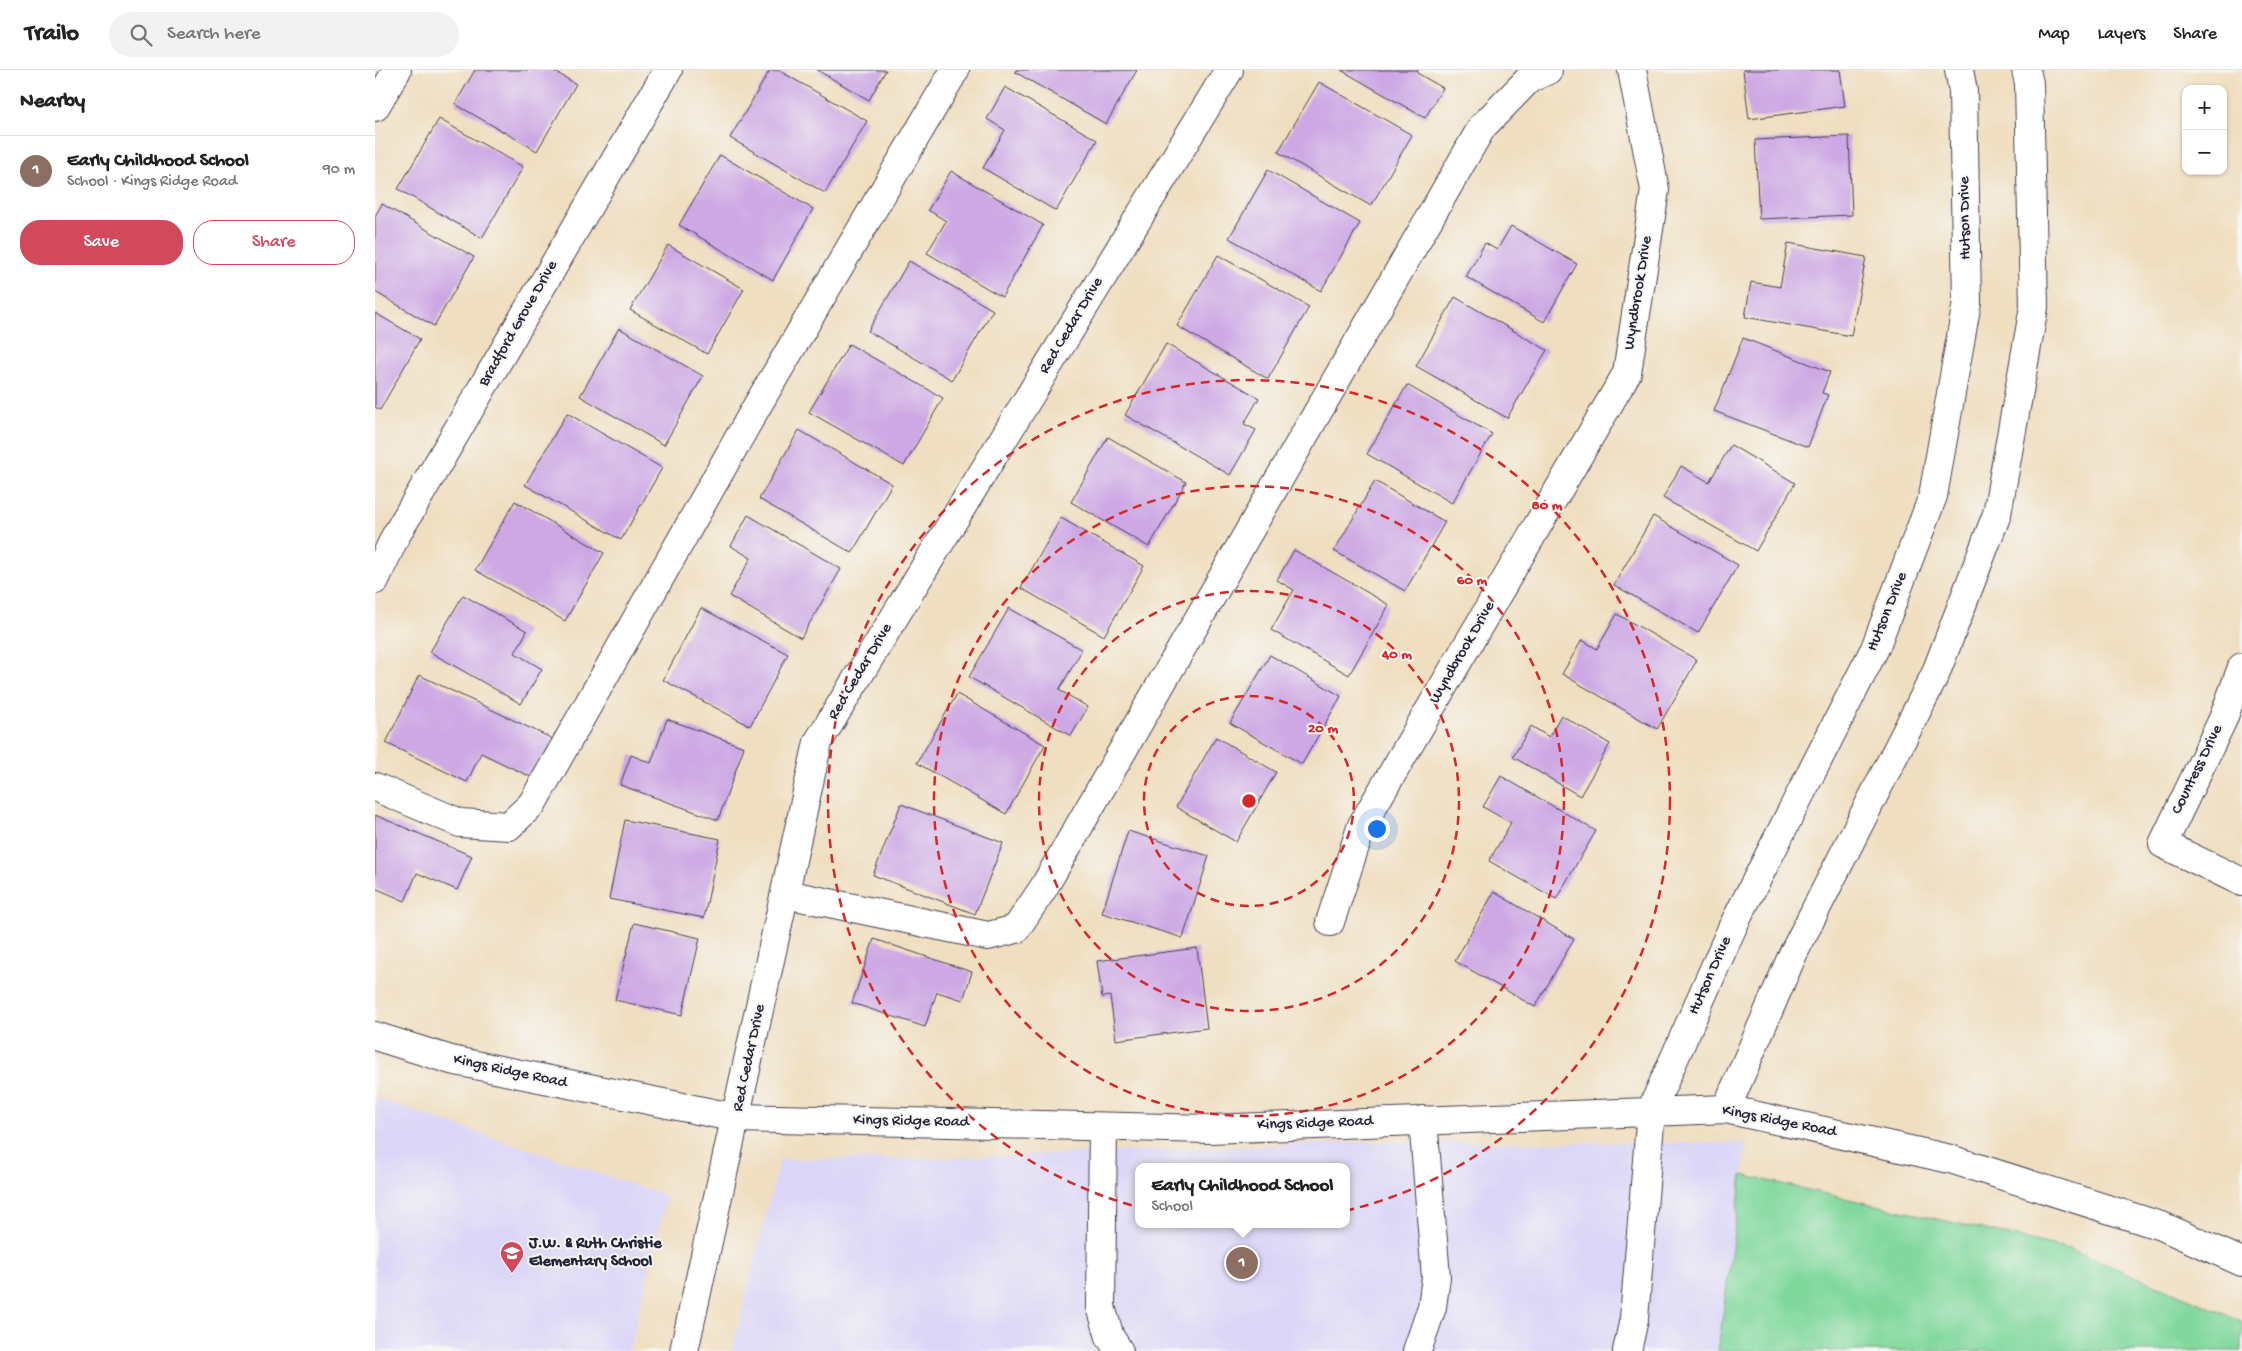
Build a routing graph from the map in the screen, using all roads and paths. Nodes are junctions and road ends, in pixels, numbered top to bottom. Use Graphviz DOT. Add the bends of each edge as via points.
graph roads {
  1 [pos="397,70"];
  2 [pos="668,70"];
  3 [pos="955,70"];
  4 [pos="1229,70"];
  5 [pos="1548,70"];
  6 [pos="1632,70"];
  7 [pos="1959,70"];
  8 [pos="2026,70"];
  9 [pos="375,108"];
  10 [pos="375,580"];
  11 [pos="2242,667"];
  12 [pos="375,787"];
  13 [pos="2242,882"];
  14 [pos="785,894"];
  15 [pos="1330,922"];
  16 [pos="375,1036"];
  17 [pos="1726,1109"];
  18 [pos="1651,1111"];
  19 [pos="737,1118"];
  20 [pos="1423,1120"];
  21 [pos="1103,1127"];
  22 [pos="2242,1262"];
  23 [pos="684,1351"];
  24 [pos="1119,1351"];
  25 [pos="1417,1351"];
  26 [pos="1627,1351"];
  1 -- 9 [label="street"];
  2 -- 10 [label="street, Bradford Grove Drive" via="395,537"];
  3 -- 12 [label="street" via="757,406 532,804 509,826 460,823"];
  4 -- 14 [label="street, Red Cedar Drive" via="819,742"];
  5 -- 14 [label="street" via="1529,79 1482,127 1044,886 1016,929 988,936"];
  6 -- 15 [label="street, Wyndbrook Drive" via="1655,190 1627,373 1362,825"];
  7 -- 18 [label="street, Hutson Drive" via="1963,91 1967,302 1933,496 1875,648 1733,926"];
  8 -- 17 [label="street" via="2029,83 2034,307 1997,514 1935,675 1793,954"];
  11 -- 13 [label="street, Countess Drive" via="2223,719 2163,844"];
  14 -- 19 [label="street, Red Cedar Drive"];
  16 -- 19 [label="street, Kings Ridge Road" via="451,1060"];
  17 -- 18 [label="street, Kings Ridge Road"];
  17 -- 22 [label="street, Kings Ridge Road" via="1950,1159 2164,1227"];
  18 -- 20 [label="street, Kings Ridge Road"];
  18 -- 26 [label="street, Hutson Drive" via="1634,1318"];
  19 -- 21 [label="street, Kings Ridge Road"];
  19 -- 23 [label="street, Red Cedar Drive"];
  20 -- 21 [label="street, Kings Ridge Road" via="1210,1128"];
  20 -- 25 [label="street" via="1436,1277 1432,1307"];
  21 -- 24 [label="street" via="1101,1307 1109,1337"];
}
